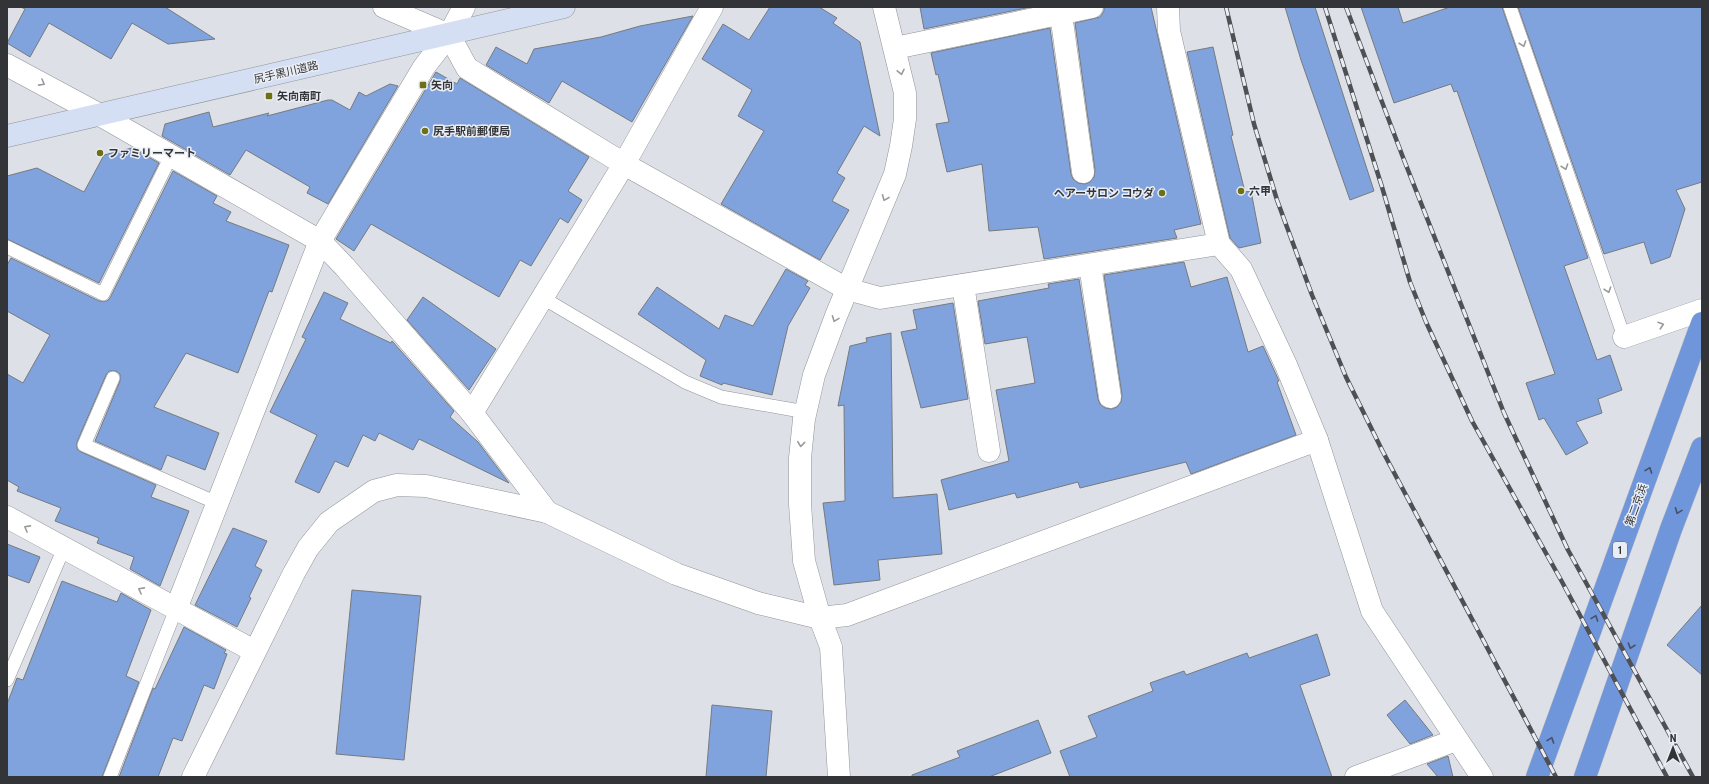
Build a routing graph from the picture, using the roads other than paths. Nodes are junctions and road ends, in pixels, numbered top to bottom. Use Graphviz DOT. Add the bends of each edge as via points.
graph roads {
  1 [pos="384,7"];
  2 [pos="464,7"];
  3 [pos="564,7"];
  4 [pos="712,7"];
  5 [pos="884,7"];
  6 [pos="1092,7"];
  7 [pos="1168,7"];
  8 [pos="1510,7"];
  9 [pos="1061,14"];
  10 [pos="449,35"];
  11 [pos="895,48"];
  12 [pos="7,65"];
  13 [pos="100,115"];
  14 [pos="7,136"];
  15 [pos="171,156"];
  16 [pos="624,164"];
  17 [pos="1083,172"];
  18 [pos="320,241"];
  19 [pos="1219,244"];
  20 [pos="7,247"];
  21 [pos="1090,265"];
  22 [pos="963,285"];
  23 [pos="847,289"];
  24 [pos="543,298"];
  25 [pos="1702,310"];
  26 [pos="1702,323"];
  27 [pos="1624,337"];
  28 [pos="113,378"];
  29 [pos="1110,397"];
  30 [pos="806,412"];
  31 [pos="472,413"];
  32 [pos="1317,440"];
  33 [pos="1702,448"];
  34 [pos="988,451"];
  35 [pos="217,503"];
  36 [pos="547,512"];
  37 [pos="7,517"];
  38 [pos="64,548"];
  39 [pos="176,609"];
  40 [pos="820,618"];
  41 [pos="254,651"];
  42 [pos="7,680"];
  43 [pos="1456,740"];
  44 [pos="110,777"];
  45 [pos="194,777"];
  46 [pos="839,777"];
  47 [pos="1356,777"];
  48 [pos="1482,777"];
  49 [pos="1537,777"];
  50 [pos="1585,777"];
  1 -- 10 [label="street"];
  2 -- 10 [label="street"];
  3 -- 10 [label="main road, 尻手黒川道路"];
  4 -- 16 [label="street"];
  5 -- 11 [label="street"];
  6 -- 9 [label="street"];
  7 -- 19 [label="street" via="1169,31"];
  8 -- 27 [label="lane, one-way"];
  9 -- 11 [label="street"];
  9 -- 17 [label="street"];
  10 -- 13 [label="main road, 尻手黒川道路"];
  10 -- 16 [label="street" via="467,68"];
  10 -- 18 [label="street" via="424,67"];
  11 -- 23 [label="street, one-way" via="906,93 901,146 895,174"];
  12 -- 13 [label="street, one-way"];
  13 -- 14 [label="main road, 尻手黒川道路"];
  13 -- 15 [label="street"];
  15 -- 18 [label="street"];
  15 -- 20 [label="lane" via="103,294"];
  16 -- 23 [label="street"];
  16 -- 24 [label="street"];
  18 -- 31 [label="street"];
  18 -- 35 [label="street"];
  19 -- 21 [label="street"];
  19 -- 32 [label="street" via="1241,269 1286,365"];
  21 -- 22 [label="street"];
  21 -- 29 [label="street"];
  22 -- 23 [label="street" via="880,298"];
  22 -- 34 [label="street"];
  23 -- 30 [label="street, one-way" via="814,375"];
  24 -- 30 [label="lane" via="685,382 721,397"];
  24 -- 31 [label="street"];
  27 -- 25 [label="street, one-way"];
  49 -- 26 [label="highway, 第二京浜 / 1, one-way"];
  28 -- 35 [label="lane" via="84,445"];
  30 -- 40 [label="street, one-way" via="800,458 800,504 804,560"];
  31 -- 36 [label="street"];
  32 -- 40 [label="street" via="847,615"];
  32 -- 43 [label="street" via="1372,611"];
  33 -- 50 [label="highway, one-way"];
  35 -- 39 [label="street"];
  36 -- 40 [label="street" via="676,574 758,603"];
  36 -- 41 [label="street" via="426,486 397,485 374,491 329,522 308,548"];
  38 -- 37 [label="street, one-way"];
  39 -- 38 [label="street, one-way"];
  38 -- 42 [label="lane"];
  39 -- 41 [label="street"];
  39 -- 44 [label="lane"];
  40 -- 46 [label="street" via="831,647"];
  41 -- 45 [label="street"];
  43 -- 47 [label="street"];
  43 -- 48 [label="street"];
}
